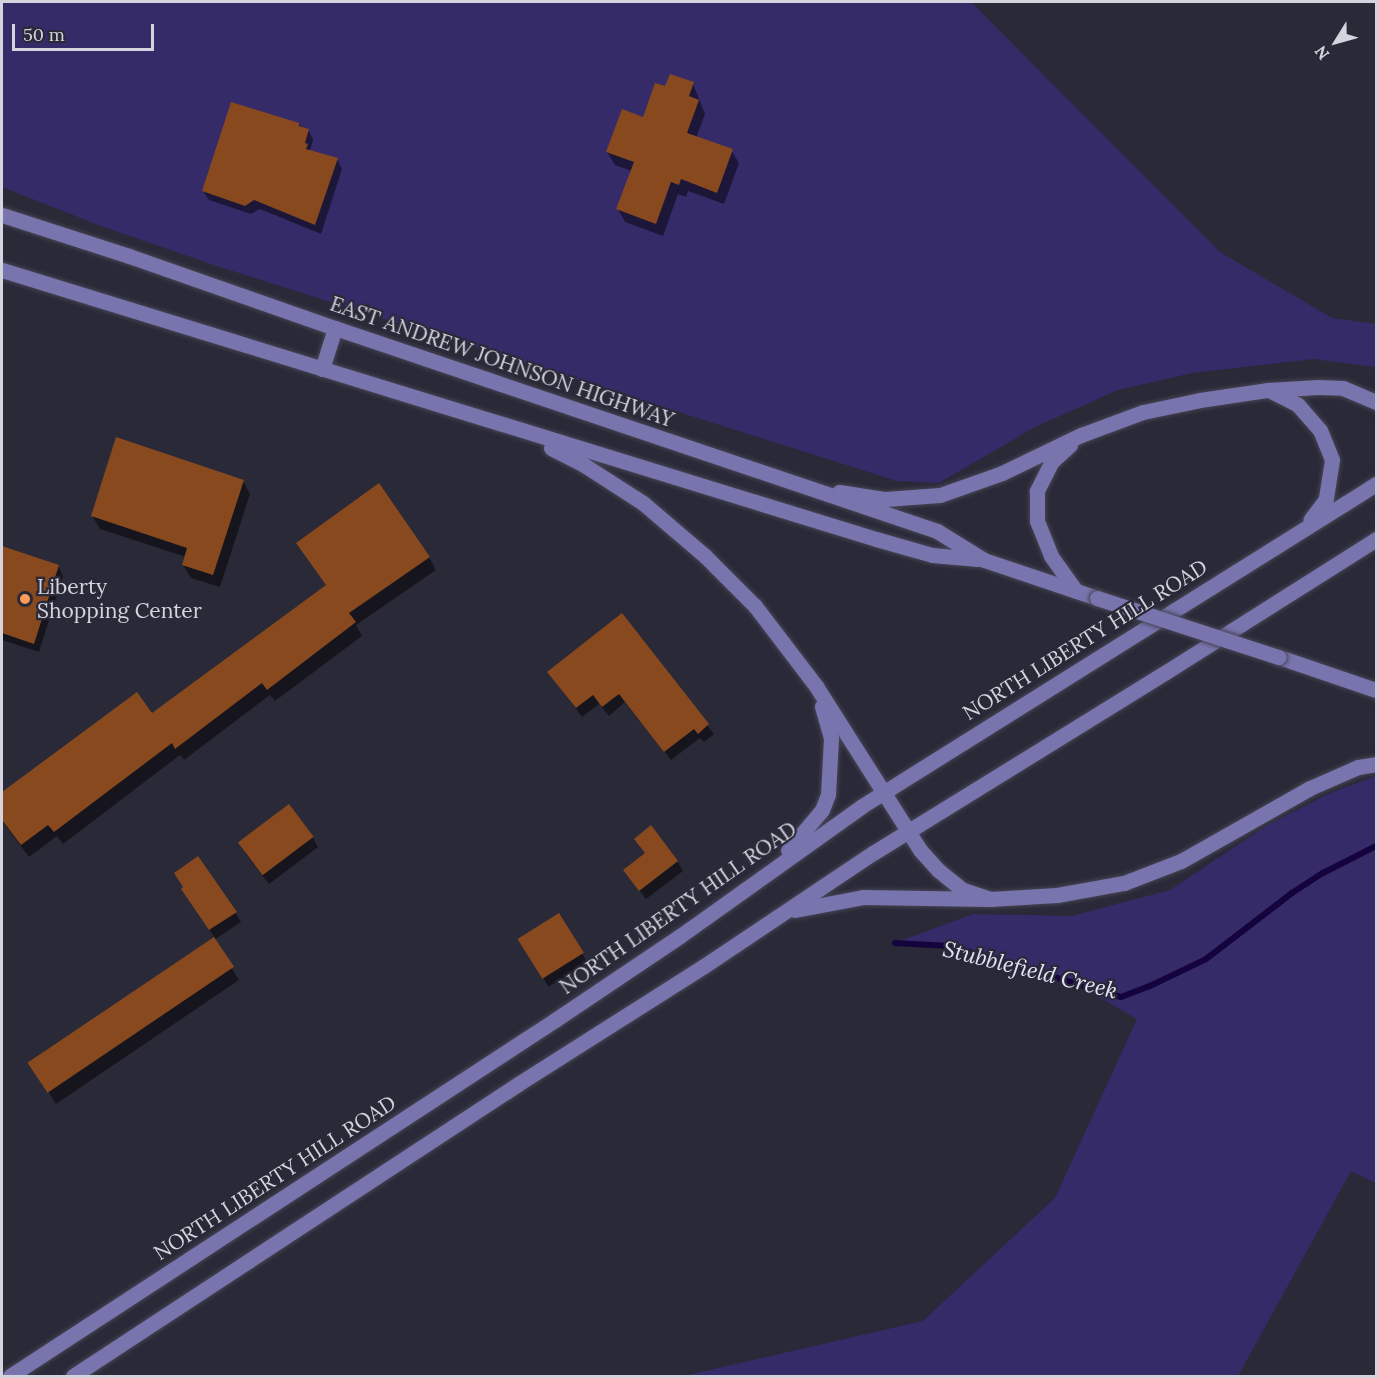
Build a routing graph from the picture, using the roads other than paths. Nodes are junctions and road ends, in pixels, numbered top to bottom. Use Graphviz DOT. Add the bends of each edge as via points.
graph roads {
  1 [pos="2,215"];
  2 [pos="2,270"];
  3 [pos="334,328"];
  4 [pos="322,369"];
  5 [pos="1343,388"];
  6 [pos="1377,388"];
  7 [pos="1268,390"];
  8 [pos="1377,402"];
  9 [pos="514,429"];
  10 [pos="1081,435"];
  11 [pos="1377,484"];
  12 [pos="804,486"];
  13 [pos="1303,529"];
  14 [pos="1377,538"];
  15 [pos="984,560"];
  16 [pos="1076,591"];
  17 [pos="816,686"];
  18 [pos="1377,690"];
  19 [pos="1377,764"];
  20 [pos="883,793"];
  21 [pos="907,831"];
  22 [pos="768,872"];
  23 [pos="990,899"];
  24 [pos="780,915"];
  25 [pos="10,1377"];
  26 [pos="73,1377"];
  1 -- 3 [label="main road, EAST ANDREW JOHNSON HIGHWAY"];
  2 -- 4 [label="main road, EAST ANDREW JOHNSON HIGHWAY"];
  3 -- 4 [label="main road"];
  3 -- 12 [label="main road, EAST ANDREW JOHNSON HIGHWAY"];
  4 -- 9 [label="main road, EAST ANDREW JOHNSON HIGHWAY"];
  5 -- 6 [label="main road"];
  5 -- 7 [label="main road"];
  5 -- 8 [label="main road"];
  7 -- 10 [label="main road" via="1143,412"];
  7 -- 13 [label="main road" via="1298,405 1320,430 1332,460 1326,499"];
  9 -- 15 [label="main road, EAST ANDREW JOHNSON HIGHWAY" via="932,555"];
  9 -- 17 [label="main road" via="584,465 643,503 705,556 754,606"];
  10 -- 12 [label="main road" via="1002,473 940,495 885,499"];
  10 -- 16 [label="main road" via="1053,461 1037,491 1037,521 1051,556"];
  11 -- 13 [label="main road, NORTH LIBERTY HILL ROAD"];
  12 -- 15 [label="main road, EAST ANDREW JOHNSON HIGHWAY" via="937,531"];
  13 -- 20 [label="main road, NORTH LIBERTY HILL ROAD"];
  14 -- 21 [label="main road"];
  15 -- 16 [label="main road, EAST ANDREW JOHNSON HIGHWAY"];
  16 -- 18 [label="main road, EAST ANDREW JOHNSON HIGHWAY, bridge"];
  17 -- 20 [label="main road"];
  17 -- 22 [label="main road" via="831,738 828,794 822,810 806,831"];
  19 -- 23 [label="main road" via="1358,767 1310,788 1181,861 1124,882 1057,895"];
  20 -- 21 [label="main road"];
  20 -- 22 [label="main road, NORTH LIBERTY HILL ROAD"];
  21 -- 23 [label="main road" via="938,870 963,890"];
  21 -- 24 [label="main road"];
  22 -- 25 [label="main road, NORTH LIBERTY HILL ROAD" via="555,1020"];
  23 -- 24 [label="main road" via="863,897"];
  24 -- 26 [label="main road"];
}
